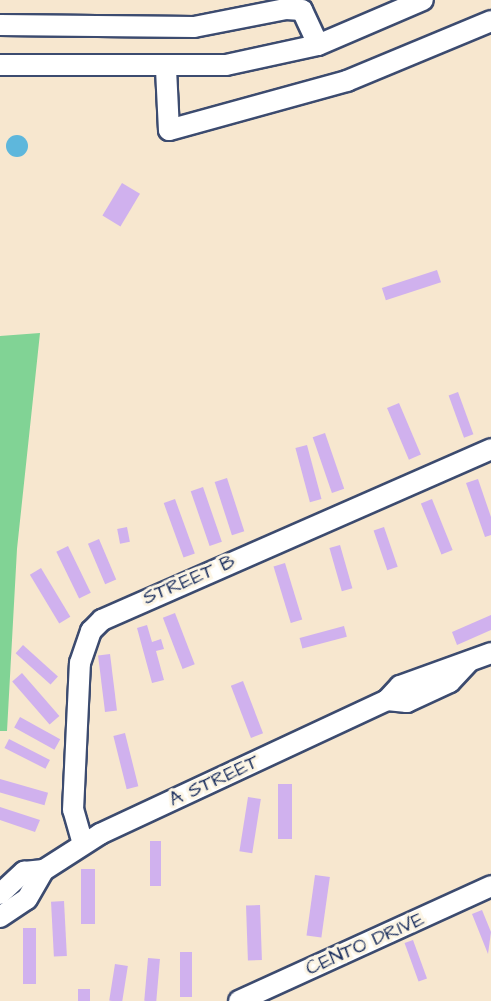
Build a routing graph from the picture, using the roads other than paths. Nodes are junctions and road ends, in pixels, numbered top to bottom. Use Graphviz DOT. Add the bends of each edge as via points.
graph roads {
  1 [pos="423,0"];
  2 [pos="286,4"];
  3 [pos="491,21"];
  4 [pos="0,25"];
  5 [pos="318,45"];
  6 [pos="0,65"];
  7 [pos="166,69"];
  8 [pos="491,449"];
  9 [pos="491,653"];
  10 [pos="83,844"];
  11 [pos="44,870"];
  12 [pos="491,886"];
  13 [pos="0,894"];
  14 [pos="0,917"];
  15 [pos="238,1001"];
  1 -- 5 [label="street"];
  2 -- 4 [label="street" via="194,27"];
  2 -- 5 [label="street" via="302,10"];
  3 -- 7 [label="street" via="347,81 169,130"];
  5 -- 7 [label="street" via="226,65"];
  6 -- 7 [label="street"];
  8 -- 10 [label="street, STREET B" via="102,620 91,631 80,663 73,810"];
  9 -- 10 [label="street, A STREET" via="468,663 450,682 407,702 387,700"];
  10 -- 11 [label="street, A STREET"];
  11 -- 13 [label="street, A STREET" via="24,872"];
  11 -- 14 [label="street, A STREET" via="27,899"];
  12 -- 15 [label="street, CENTO DRIVE"];
}
